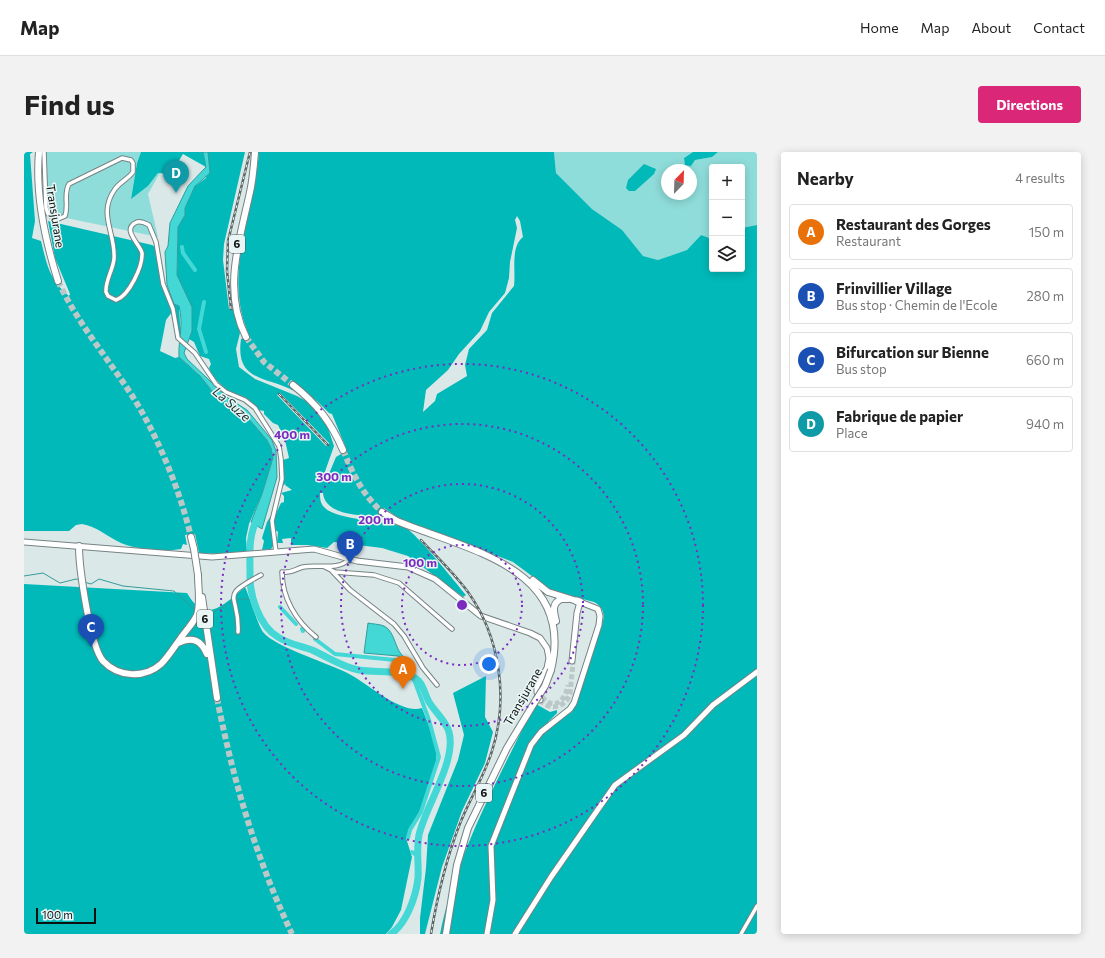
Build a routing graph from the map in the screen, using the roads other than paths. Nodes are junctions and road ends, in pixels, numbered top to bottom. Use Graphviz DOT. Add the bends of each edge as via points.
graph roads {
  1 [pos="39,152"];
  2 [pos="44,152"];
  3 [pos="255,152"];
  4 [pos="58,281"];
  5 [pos="246,337"];
  6 [pos="293,385"];
  7 [pos="343,450"];
  8 [pos="382,512"];
  9 [pos="192,538"];
  10 [pos="24,542"];
  11 [pos="79,546"];
  12 [pos="274,552"];
  13 [pos="349,559"];
  14 [pos="326,567"];
  15 [pos="514,569"];
  16 [pos="332,571"];
  17 [pos="262,575"];
  18 [pos="198,576"];
  19 [pos="579,601"];
  20 [pos="452,629"];
  21 [pos="238,632"];
  22 [pos="554,632"];
  23 [pos="316,638"];
  24 [pos="178,643"];
  25 [pos="572,661"];
  26 [pos="211,663"];
  27 [pos="757,672"];
  28 [pos="437,685"];
  29 [pos="217,698"];
  30 [pos="539,699"];
  31 [pos="757,906"];
  32 [pos="446,934"];
  33 [pos="486,934"];
  34 [pos="515,934"];
  35 [pos="741,934"];
  1 -- 4 [label="main road, Transjurane" via="38,177 42,220"];
  2 -- 12 [label="street" via="46,208 48,214 56,220 65,216 69,184 122,158 133,163 133,172 115,189 108,205 107,222 114,245 114,259 106,292 116,300 121,299 129,288 142,255 140,247 132,238 131,230 136,223 145,222 152,229 156,242 163,284 179,341 197,356 216,384 226,392 245,400 260,415 279,446 282,470 272,521"];
  3 -- 5 [label="main road, 6" via="253,180 238,243 235,268 234,290 238,315"];
  6 -- 7 [label="main road" via="324,414"];
  8 -- 15 [label="main road, Transjurane / 6" via="397,521 490,556"];
  9 -- 18 [label="main road, 6, bridge"];
  10 -- 11 [label="street"];
  11 -- 12 [label="street" via="212,557"];
  11 -- 24 [label="main road" via="95,647 109,666 130,674 154,669"];
  12 -- 13 [label="street" via="314,549"];
  13 -- 14 [label="street" via="342,564"];
  13 -- 30 [label="street" via="397,565 424,573 445,586 478,614 530,633 544,643 549,663 542,680"];
  14 -- 16 [label="street"];
  14 -- 23 [label="street" via="304,567 282,572 283,588 291,608 305,628"];
  15 -- 19 [label="main road" via="525,573 545,590"];
  15 -- 22 [label="main road, Transjurane / 6" via="529,582 547,607"];
  16 -- 20 [label="street" via="374,575 399,583"];
  16 -- 28 [label="street" via="354,593 394,624"];
  17 -- 21 [label="street" via="235,591 232,599 238,619"];
  18 -- 24 [label="main road" via="197,614"];
  18 -- 26 [label="main road, 6"];
  19 -- 22 [label="main road" via="561,599 554,606"];
  19 -- 25 [label="street"];
  19 -- 33 [label="street" via="598,609 599,625 574,703 541,732 531,745 492,841 490,859 493,900"];
  22 -- 30 [label="main road, Transjurane / 6, bridge" via="552,670"];
  24 -- 26 [label="main road" via="188,639 198,641 204,647"];
  26 -- 29 [label="main road, 6"];
  27 -- 34 [label="street" via="713,705 684,735 615,785"];
  30 -- 32 [label="main road, Transjurane / 6" via="507,748 468,828 455,875"];
  31 -- 35 [label="street"];
}
